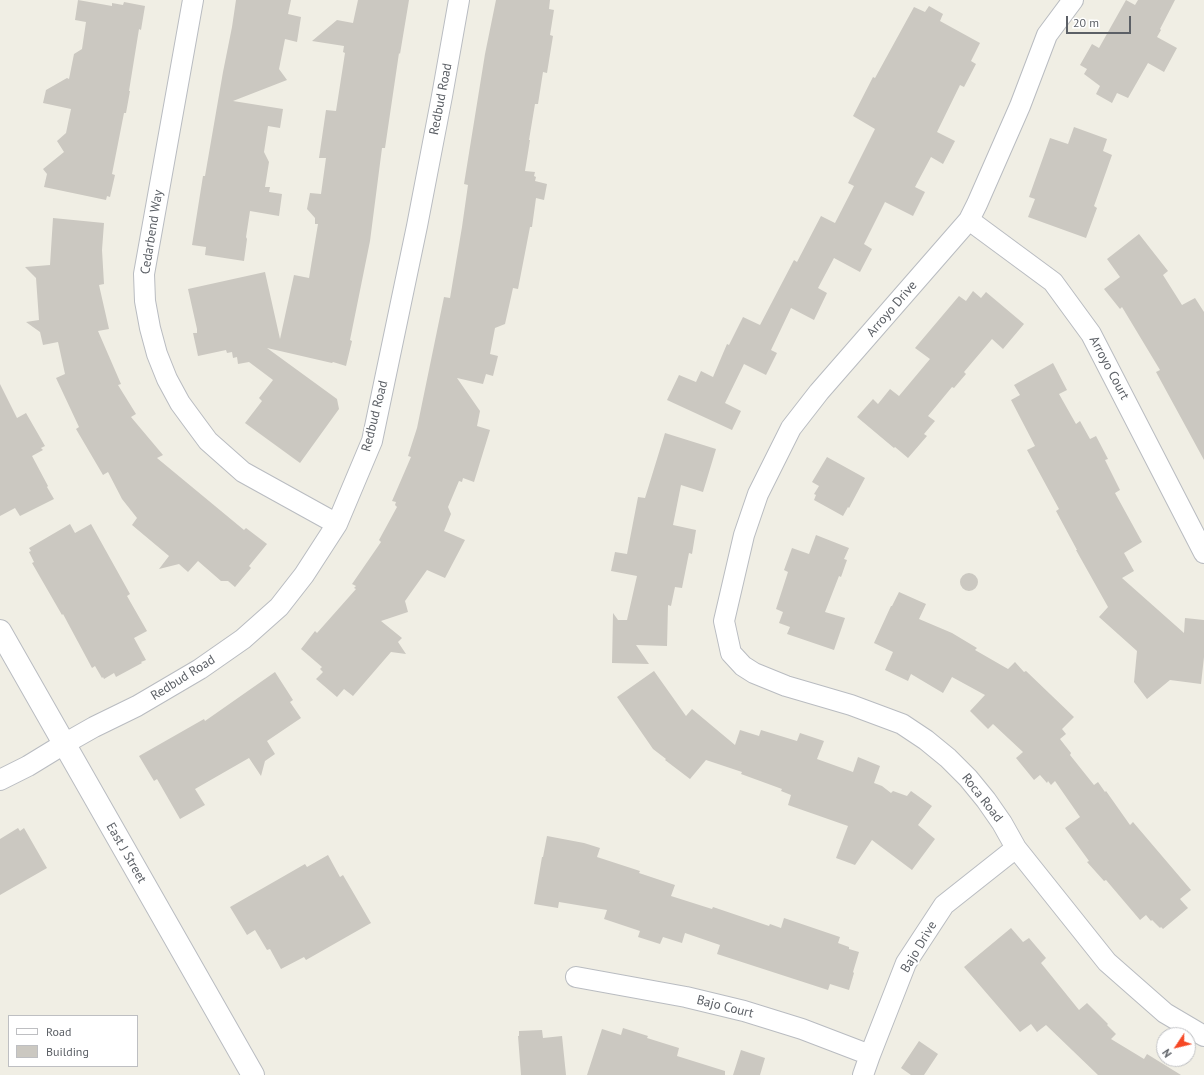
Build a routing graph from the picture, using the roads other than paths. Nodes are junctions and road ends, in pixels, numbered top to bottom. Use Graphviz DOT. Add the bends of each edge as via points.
graph roads {
  1 [pos="193,0"];
  2 [pos="459,0"];
  3 [pos="1073,0"];
  4 [pos="968,220"];
  5 [pos="337,524"];
  6 [pos="1204,553"];
  7 [pos="724,621"];
  8 [pos="0,631"];
  9 [pos="64,744"];
  10 [pos="0,780"];
  11 [pos="1016,848"];
  12 [pos="576,977"];
  13 [pos="1204,1036"];
  14 [pos="870,1055"];
  15 [pos="253,1075"];
  16 [pos="863,1075"];
  1 -- 5 [label="street, Cedarbend Way" via="144,274 145,301 157,354 167,379 187,413 208,440 244,472"];
  2 -- 5 [label="street, Redbud Road" via="417,226 372,441"];
  3 -- 4 [label="street, Arroyo Drive" via="1047,35 1020,106"];
  4 -- 6 [label="street, Arroyo Court" via="1053,282 1091,334"];
  4 -- 7 [label="street, Arroyo Drive" via="819,392 791,428 753,507"];
  5 -- 9 [label="street, Redbud Road" via="304,575 279,607 243,639 200,669 137,706"];
  7 -- 11 [label="street, Roca Road" via="731,653 754,673 902,724 926,740 968,778 994,812"];
  8 -- 9 [label="street, East J Street"];
  9 -- 10 [label="street, Redbud Road"];
  9 -- 15 [label="street, East J Street"];
  11 -- 13 [label="street, Roca Road" via="1108,962 1165,1013"];
  11 -- 14 [label="street, Bajo Drive" via="944,905 906,963"];
  12 -- 14 [label="street, Bajo Court" via="744,1011 802,1029"];
  14 -- 16 [label="street, Bajo Drive"];
}
